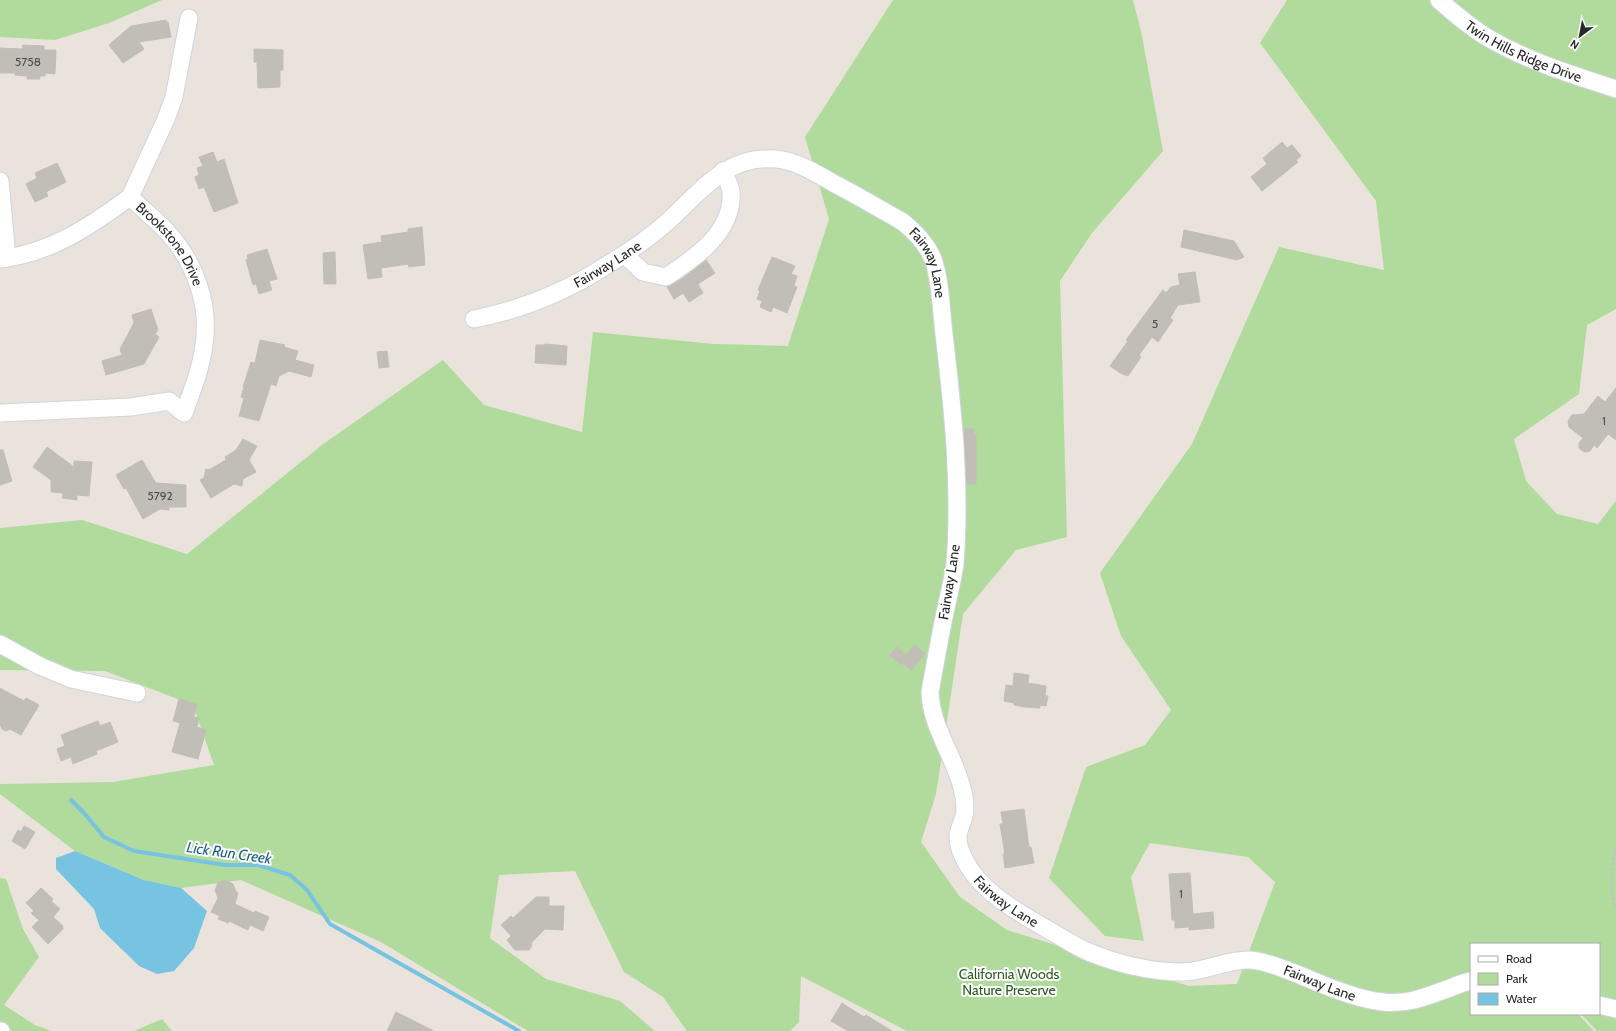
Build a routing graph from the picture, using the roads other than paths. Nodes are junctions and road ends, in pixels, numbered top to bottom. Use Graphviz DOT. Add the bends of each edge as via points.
graph roads {
  1 [pos="1438,0"];
  2 [pos="189,18"];
  3 [pos="1616,90"];
  4 [pos="723,171"];
  5 [pos="0,180"];
  6 [pos="130,198"];
  7 [pos="624,254"];
  8 [pos="4,258"];
  9 [pos="474,319"];
  10 [pos="0,413"];
  11 [pos="0,644"];
  12 [pos="137,693"];
  13 [pos="1470,981"];
  14 [pos="1600,1005"];
  15 [pos="1616,1009"];
  1 -- 3 [label="street, Twin Hills Ridge Drive" via="1489,39 1554,69"];
  2 -- 6 [label="street" via="174,97"];
  4 -- 7 [label="street, Fairway Lane" via="665,224"];
  4 -- 7 [label="street" via="731,191 728,216 713,241 686,264 666,276 643,272"];
  4 -- 13 [label="street, Fairway Lane" via="745,161 762,159 778,159 804,168 903,222 915,232 933,259 953,416 957,504 954,566 931,684 931,704 935,722 960,779 965,812 958,829 958,841 976,878 989,891 1022,914 1094,954 1123,964 1181,972 1250,960 1266,963 1337,990 1383,1002 1420,999"];
  5 -- 8 [label="street"];
  6 -- 8 [label="street, Brookstone Drive" via="78,233 50,246"];
  6 -- 10 [label="street, Brookstone Drive" via="169,234 180,248 190,263 199,286 205,321 204,345 184,413 169,401 131,407"];
  7 -- 9 [label="street, Fairway Lane" via="606,266 536,301"];
  11 -- 12 [label="street" via="40,666 71,679"];
  14 -- 15 [label="street"];
}
